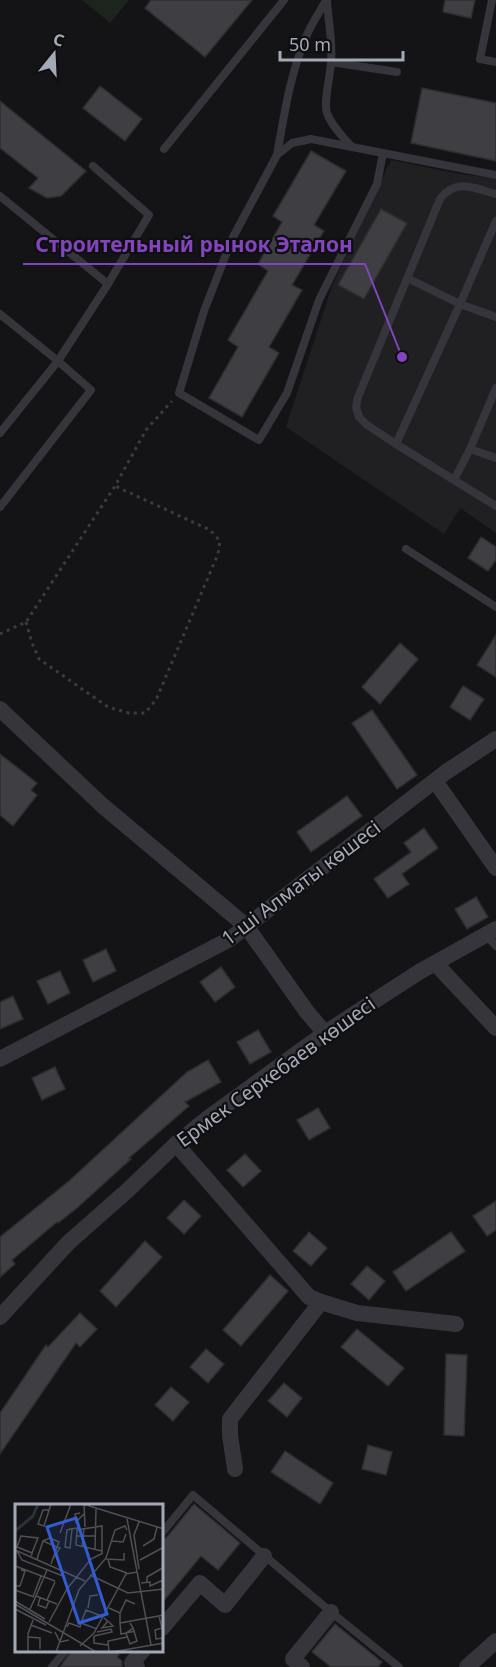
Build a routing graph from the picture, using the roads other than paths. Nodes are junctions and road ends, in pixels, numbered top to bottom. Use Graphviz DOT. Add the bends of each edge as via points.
graph roads {
  1 [pos="284,0"];
  2 [pos="327,0"];
  3 [pos="492,0"];
  4 [pos="332,62"];
  5 [pos="496,62"];
  6 [pos="397,72"];
  7 [pos="352,147"];
  8 [pos="164,149"];
  9 [pos="383,153"];
  10 [pos="277,155"];
  11 [pos="93,166"];
  12 [pos="496,175"];
  13 [pos="496,194"];
  14 [pos="0,196"];
  15 [pos="496,221"];
  16 [pos="406,278"];
  17 [pos="108,284"];
  18 [pos="460,304"];
  19 [pos="0,314"];
  20 [pos="496,317"];
  21 [pos="58,361"];
  22 [pos="496,388"];
  23 [pos="0,433"];
  24 [pos="396,444"];
  25 [pos="470,449"];
  26 [pos="496,458"];
  27 [pos="454,480"];
  28 [pos="496,506"];
  29 [pos="0,507"];
  30 [pos="406,549"];
  31 [pos="496,607"];
  32 [pos="0,710"];
  33 [pos="496,739"];
  34 [pos="435,781"];
  35 [pos="496,868"];
  36 [pos="246,926"];
  37 [pos="493,937"];
  38 [pos="435,963"];
  39 [pos="496,1028"];
  40 [pos="325,1033"];
  41 [pos="0,1059"];
  42 [pos="176,1144"];
  43 [pos="321,1302"];
  44 [pos="0,1317"];
  45 [pos="456,1324"];
  46 [pos="235,1469"];
  47 [pos="164,1531"];
  48 [pos="264,1556"];
  49 [pos="331,1612"];
  50 [pos="164,1626"];
  51 [pos="496,1641"];
  52 [pos="64,1652"];
  53 [pos="141,1652"];
  54 [pos="52,1667"];
  55 [pos="137,1667"];
  56 [pos="302,1667"];
  57 [pos="399,1667"];
  58 [pos="467,1667"];
  1 -- 8 [label="lane"];
  2 -- 4 [label="lane"];
  2 -- 10 [label="lane" via="306,36"];
  3 -- 5 [label="lane" via="480,58"];
  4 -- 6 [label="lane"];
  4 -- 7 [label="lane" via="325,110"];
  7 -- 9 [label="lane"];
  7 -- 10 [label="lane" via="311,139 292,143"];
  9 -- 10 [label="lane" via="377,184 319,300 286,393 259,440 179,393 223,260"];
  9 -- 12 [label="lane"];
  11 -- 17 [label="lane" via="149,215"];
  13 -- 16 [label="lane" via="464,186 447,191"];
  14 -- 17 [label="lane"];
  15 -- 18 [label="lane"];
  16 -- 18 [label="lane"];
  16 -- 24 [label="lane" via="356,407 359,417"];
  17 -- 21 [label="lane"];
  18 -- 20 [label="lane"];
  18 -- 24 [label="lane"];
  19 -- 21 [label="lane"];
  21 -- 23 [label="lane"];
  21 -- 29 [label="lane" via="91,390"];
  22 -- 25 [label="lane"];
  24 -- 27 [label="lane"];
  25 -- 26 [label="lane"];
  25 -- 27 [label="lane"];
  27 -- 28 [label="lane"];
  30 -- 31 [label="lane"];
  32 -- 36 [label="street" via="103,806"];
  33 -- 34 [label="street, 1-ші Алматы көшесі"];
  34 -- 35 [label="street"];
  34 -- 36 [label="street, 1-ші Алматы көшесі"];
  36 -- 40 [label="street"];
  36 -- 41 [label="street, 1-ші Алматы көшесі" via="230,939"];
  37 -- 38 [label="street, Ермек Серкебаев көшесі"];
  38 -- 39 [label="street"];
  38 -- 40 [label="street, Ермек Серкебаев көшесі"];
  40 -- 42 [label="street, Ермек Серкебаев көшесі"];
  42 -- 43 [label="street" via="309,1297"];
  42 -- 44 [label="street, Ермек Серкебаев көшесі" via="68,1243"];
  43 -- 45 [label="street" via="357,1313"];
  43 -- 46 [label="street" via="230,1419"];
  47 -- 48 [label="lane" via="193,1495"];
  48 -- 49 [label="lane"];
  48 -- 50 [label="street" via="225,1605 200,1583"];
  49 -- 56 [label="street" via="293,1659"];
  49 -- 57 [label="lane"];
  51 -- 58 [label="street"];
  52 -- 54 [label="lane"];
  53 -- 55 [label="street" via="132,1663"];
}
